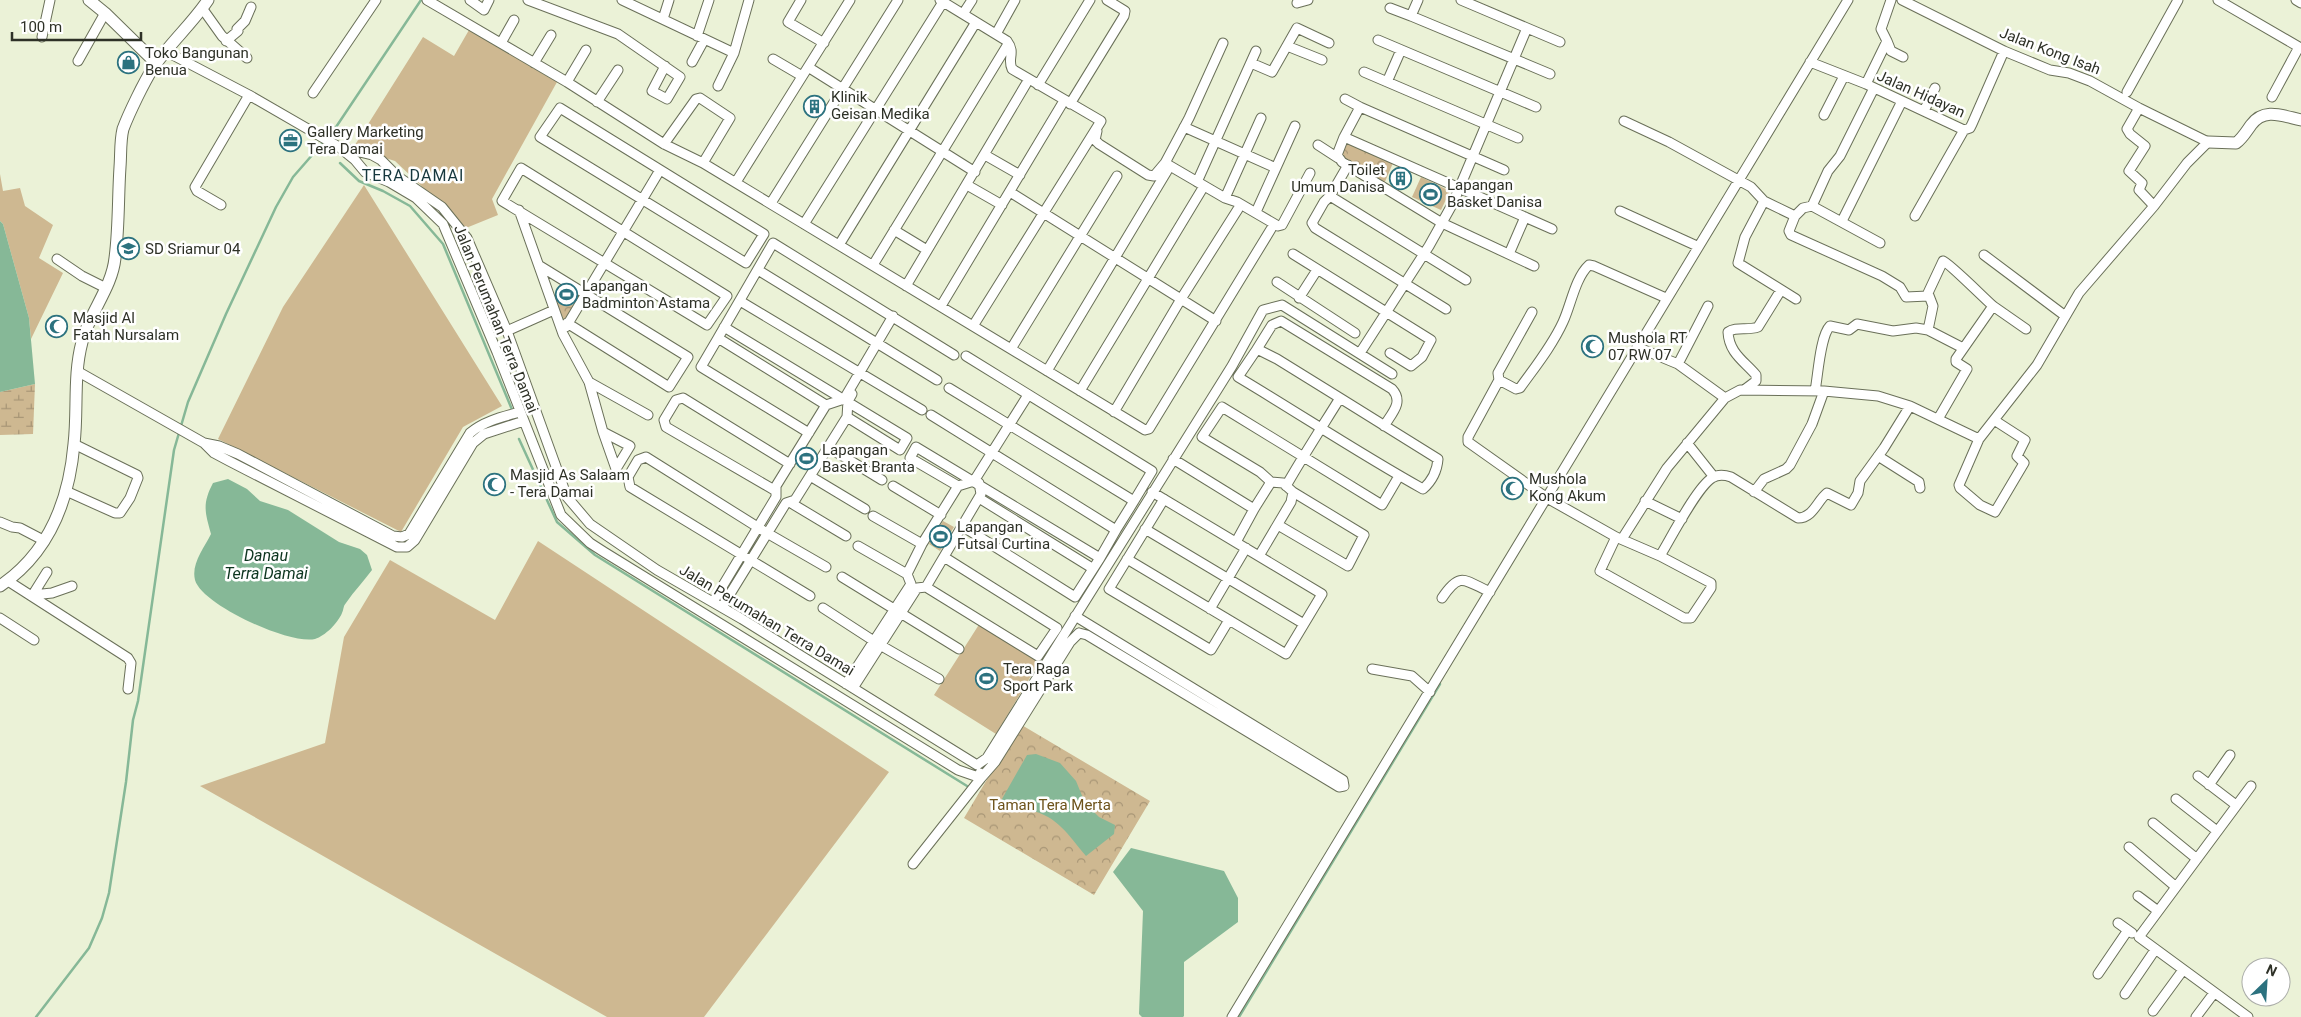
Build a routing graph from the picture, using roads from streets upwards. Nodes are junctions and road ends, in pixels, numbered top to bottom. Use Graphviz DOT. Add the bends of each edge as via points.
graph roads {
  1 [pos="50,0"];
  2 [pos="88,0"];
  3 [pos="376,0"];
  4 [pos="427,0"];
  5 [pos="470,0"];
  6 [pos="489,0"];
  7 [pos="528,0"];
  8 [pos="669,0"];
  9 [pos="710,0"];
  10 [pos="749,0"];
  11 [pos="801,0"];
  12 [pos="850,0"];
  13 [pos="898,0"];
  14 [pos="972,0"];
  15 [pos="1014,0"];
  16 [pos="1090,0"];
  17 [pos="1107,0"];
  18 [pos="1308,0"];
  19 [pos="1418,0"];
  20 [pos="1461,0"];
  21 [pos="1848,0"];
  22 [pos="1891,0"];
  23 [pos="1902,0"];
  24 [pos="2178,0"];
  25 [pos="2218,0"];
  26 [pos="2296,0"];
  27 [pos="625,1"];
  28 [pos="941,1"];
  29 [pos="1297,3"];
  30 [pos="2301,3"];
  31 [pos="205,4"];
  32 [pos="251,7"];
  33 [pos="1390,8"];
  34 [pos="105,12"];
  35 [pos="963,14"];
  36 [pos="1411,16"];
  37 [pos="662,19"];
  38 [pos="514,20"];
  39 [pos="976,22"];
  40 [pos="1527,28"];
  41 [pos="996,34"];
  42 [pos="550,35"];
  43 [pos="42,37"];
  44 [pos="701,38"];
  45 [pos="1378,40"];
  46 [pos="226,41"];
  47 [pos="1007,41"];
  48 [pos="1887,41"];
  49 [pos="1328,42"];
  50 [pos="1560,42"];
  51 [pos="824,43"];
  52 [pos="1223,43"];
  53 [pos="501,44"];
  54 [pos="1287,46"];
  55 [pos="586,50"];
  56 [pos="1401,50"];
  57 [pos="2004,50"];
  58 [pos="1256,51"];
  59 [pos="167,52"];
  60 [pos="734,53"];
  61 [pos="1903,57"];
  62 [pos="247,58"];
  63 [pos="772,59"];
  64 [pos="1322,60"];
  65 [pos="1514,60"];
  66 [pos="78,61"];
  67 [pos="692,62"];
  68 [pos="1810,62"];
  69 [pos="534,63"];
  70 [pos="1251,63"];
  71 [pos="665,66"];
  72 [pos="808,67"];
  73 [pos="153,68"];
  74 [pos="618,70"];
  75 [pos="1364,72"];
  76 [pos="1550,74"];
  77 [pos="802,76"];
  78 [pos="1844,76"];
  79 [pos="567,82"];
  80 [pos="1387,82"];
  81 [pos="1026,84"];
  82 [pos="1038,85"];
  83 [pos="718,86"];
  84 [pos="1870,86"];
  85 [pos="1935,88"];
  86 [pos="842,89"];
  87 [pos="1500,92"];
  88 [pos="2127,92"];
  89 [pos="313,93"];
  90 [pos="248,96"];
  91 [pos="2272,97"];
  92 [pos="1345,99"];
  93 [pos="1902,101"];
  94 [pos="597,102"];
  95 [pos="1066,104"];
  96 [pos="1360,107"];
  97 [pos="1536,107"];
  98 [pos="2139,108"];
  99 [pos="875,110"];
  100 [pos="1924,111"];
  101 [pos="634,113"];
  102 [pos="1824,115"];
  103 [pos="1261,118"];
  104 [pos="2301,120"];
  105 [pos="1624,121"];
  106 [pos="628,122"];
  107 [pos="1486,125"];
  108 [pos="1295,126"];
  109 [pos="1184,127"];
  110 [pos="1098,128"];
  111 [pos="1964,130"];
  112 [pos="909,131"];
  113 [pos="1344,137"];
  114 [pos="1518,138"];
  115 [pos="1214,141"];
  116 [pos="2208,142"];
  117 [pos="664,144"];
  118 [pos="1318,145"];
  119 [pos="339,148"];
  120 [pos="942,151"];
  121 [pos="1245,153"];
  122 [pos="985,155"];
  123 [pos="1473,157"];
  124 [pos="1338,158"];
  125 [pos="703,163"];
  126 [pos="1348,165"];
  127 [pos="1166,167"];
  128 [pos="1276,168"];
  129 [pos="660,170"];
  130 [pos="1504,170"];
  131 [pos="974,172"];
  132 [pos="1310,173"];
  133 [pos="1020,175"];
  134 [pos="1117,176"];
  135 [pos="1738,180"];
  136 [pos="736,182"];
  137 [pos="1201,184"];
  138 [pos="967,185"];
  139 [pos="1460,187"];
  140 [pos="1010,192"];
  141 [pos="1330,196"];
  142 [pos="1225,198"];
  143 [pos="643,201"];
  144 [pos="1764,201"];
  145 [pos="771,204"];
  146 [pos="221,205"];
  147 [pos="1002,205"];
  148 [pos="1812,206"];
  149 [pos="2154,206"];
  150 [pos="1238,209"];
  151 [pos="519,210"];
  152 [pos="1620,211"];
  153 [pos="1256,212"];
  154 [pos="1044,214"];
  155 [pos="1795,216"];
  156 [pos="1915,216"];
  157 [pos="1525,217"];
  158 [pos="1842,221"];
  159 [pos="1442,223"];
  160 [pos="804,224"];
  161 [pos="1272,229"];
  162 [pos="1552,229"];
  163 [pos="894,230"];
  164 [pos="624,233"];
  165 [pos="1080,237"];
  166 [pos="1880,242"];
  167 [pos="839,245"];
  168 [pos="1697,246"];
  169 [pos="927,250"];
  170 [pos="1293,254"];
  171 [pos="1423,254"];
  172 [pos="1509,254"];
  173 [pos="1984,255"];
  174 [pos="1115,258"];
  175 [pos="57,259"];
  176 [pos="605,263"];
  177 [pos="540,266"];
  178 [pos="873,266"];
  179 [pos="1534,266"];
  180 [pos="758,270"];
  181 [pos="1318,270"];
  182 [pos="1147,278"];
  183 [pos="1466,280"];
  184 [pos="1277,282"];
  185 [pos="1404,284"];
  186 [pos="906,286"];
  187 [pos="106,288"];
  188 [pos="1781,290"];
  189 [pos="586,293"];
  190 [pos="1928,296"];
  191 [pos="1299,298"];
  192 [pos="1666,298"];
  193 [pos="1181,299"];
  194 [pos="1796,299"];
  195 [pos="740,300"];
  196 [pos="941,306"];
  197 [pos="1708,306"];
  198 [pos="1993,306"];
  199 [pos="1446,309"];
  200 [pos="554,310"];
  201 [pos="1532,312"];
  202 [pos="1385,313"];
  203 [pos="2064,316"];
  204 [pos="895,317"];
  205 [pos="1216,321"];
  206 [pos="568,323"];
  207 [pos="973,326"];
  208 [pos="724,328"];
  209 [pos="2026,329"];
  210 [pos="507,330"];
  211 [pos="1928,330"];
  212 [pos="1355,333"];
  213 [pos="563,334"];
  214 [pos="718,338"];
  215 [pos="879,344"];
  216 [pos="1637,348"];
  217 [pos="1963,348"];
  218 [pos="1011,349"];
  219 [pos="1258,349"];
  220 [pos="1360,353"];
  221 [pos="1390,353"];
  222 [pos="954,355"];
  223 [pos="966,356"];
  224 [pos="1678,364"];
  225 [pos="77,370"];
  226 [pos="1047,371"];
  227 [pos="862,373"];
  228 [pos="1392,374"];
  229 [pos="937,380"];
  230 [pos="1500,380"];
  231 [pos="589,382"];
  232 [pos="949,388"];
  233 [pos="1744,390"];
  234 [pos="1080,391"];
  235 [pos="1819,391"];
  236 [pos="1030,396"];
  237 [pos="1340,398"];
  238 [pos="1725,398"];
  239 [pos="846,400"];
  240 [pos="826,405"];
  241 [pos="1910,406"];
  242 [pos="922,410"];
  243 [pos="1114,412"];
  244 [pos="931,415"];
  245 [pos="522,416"];
  246 [pos="648,416"];
  247 [pos="847,417"];
  248 [pos="1938,419"];
  249 [pos="1994,420"];
  250 [pos="1011,426"];
  251 [pos="1384,426"];
  252 [pos="1322,427"];
  253 [pos="603,432"];
  254 [pos="809,434"];
  255 [pos="1980,439"];
  256 [pos="1687,443"];
  257 [pos="74,444"];
  258 [pos="828,447"];
  259 [pos="994,454"];
  260 [pos="1878,456"];
  261 [pos="1302,457"];
  262 [pos="1172,460"];
  263 [pos="790,464"];
  264 [pos="810,476"];
  265 [pos="1399,476"];
  266 [pos="1714,477"];
  267 [pos="882,480"];
  268 [pos="976,482"];
  269 [pos="1271,482"];
  270 [pos="893,486"];
  271 [pos="958,486"];
  272 [pos="1286,486"];
  273 [pos="1920,488"];
  274 [pos="66,491"];
  275 [pos="1152,492"];
  276 [pos="1293,492"];
  277 [pos="1754,492"];
  278 [pos="776,494"];
  279 [pos="979,498"];
  280 [pos="1547,498"];
  281 [pos="1164,499"];
  282 [pos="1134,501"];
  283 [pos="1645,501"];
  284 [pos="788,503"];
  285 [pos="865,509"];
  286 [pos="1254,509"];
  287 [pos="940,515"];
  288 [pos="873,516"];
  289 [pos="1682,519"];
  290 [pos="0,522"];
  291 [pos="1278,525"];
  292 [pos="962,526"];
  293 [pos="758,528"];
  294 [pos="1145,529"];
  295 [pos="1116,530"];
  296 [pos="767,533"];
  297 [pos="846,536"];
  298 [pos="1619,538"];
  299 [pos="43,540"];
  300 [pos="1236,542"];
  301 [pos="922,544"];
  302 [pos="858,546"];
  303 [pos="1246,548"];
  304 [pos="741,556"];
  305 [pos="1259,556"];
  306 [pos="1660,556"];
  307 [pos="944,557"];
  308 [pos="1100,558"];
  309 [pos="1127,559"];
  310 [pos="750,561"];
  311 [pos="826,567"];
  312 [pos="1092,568"];
  313 [pos="47,572"];
  314 [pos="908,574"];
  315 [pos="842,577"];
  316 [pos="1228,579"];
  317 [pos="4,584"];
  318 [pos="72,586"];
  319 [pos="918,586"];
  320 [pos="1490,592"];
  321 [pos="32,595"];
  322 [pos="810,596"];
  323 [pos="1442,598"];
  324 [pos="713,602"];
  325 [pos="722,607"];
  326 [pos="823,608"];
  327 [pos="1210,609"];
  328 [pos="899,612"];
  329 [pos="1075,616"];
  330 [pos="0,618"];
  331 [pos="1229,620"];
  332 [pos="1304,624"];
  333 [pos="1079,633"];
  334 [pos="34,640"];
  335 [pos="877,642"];
  336 [pos="959,649"];
  337 [pos="1372,669"];
  338 [pos="939,678"];
  339 [pos="850,686"];
  340 [pos="128,689"];
  341 [pos="1430,692"];
  342 [pos="2230,755"];
  343 [pos="977,765"];
  344 [pos="2198,776"];
  345 [pos="982,778"];
  346 [pos="2209,785"];
  347 [pos="2251,786"];
  348 [pos="2176,799"];
  349 [pos="2236,806"];
  350 [pos="2153,823"];
  351 [pos="2218,831"];
  352 [pos="2129,847"];
  353 [pos="2197,859"];
  354 [pos="914,864"];
  355 [pos="2176,886"];
  356 [pos="2138,896"];
  357 [pos="2158,911"];
  358 [pos="2118,923"];
  359 [pos="2128,930"];
  360 [pos="2139,937"];
  361 [pos="2156,950"];
  362 [pos="2183,970"];
  363 [pos="2098,974"];
  364 [pos="2214,993"];
  365 [pos="2125,994"];
  366 [pos="2153,1011"];
  367 [pos="1232,1017"];
  368 [pos="2196,1017"];
  369 [pos="2248,1017"];
  1 -- 43 [label="street"];
  2 -- 34 [label="street"];
  3 -- 89 [label="street"];
  4 -- 53 [label="street"];
  5 -- 6 [label="street" via="484,10"];
  7 -- 71 [label="street" via="618,34"];
  8 -- 37 [label="street"];
  9 -- 44 [label="street"];
  10 -- 60 [label="street"];
  11 -- 51 [label="street" via="788,22"];
  12 -- 51 [label="street"];
  13 -- 86 [label="street"];
  14 -- 35 [label="street"];
  15 -- 41 [label="street"];
  16 -- 82 [label="street"];
  17 -- 95 [label="street" via="1125,11 1124,16"];
  18 -- 29 [label="street"];
  19 -- 36 [label="street"];
  20 -- 40 [label="street"];
  21 -- 68 [label="street"];
  22 -- 48 [label="street" via="1882,29"];
  23 -- 57 [label="street, Jalan Kong Isah"];
  24 -- 88 [label="street"];
  25 -- 91 [label="street" via="2299,47"];
  26 -- 30 [label="street"];
  27 -- 37 [label="street"];
  28 -- 35 [label="street"];
  28 -- 99 [label="street"];
  31 -- 46 [label="street"];
  31 -- 59 [label="street"];
  32 -- 46 [label="street" via="245,21"];
  33 -- 36 [label="street"];
  34 -- 66 [label="street"];
  34 -- 73 [label="street" via="153,60"];
  35 -- 39 [label="street"];
  36 -- 65 [label="street"];
  37 -- 44 [label="street"];
  38 -- 53 [label="street"];
  39 -- 41 [label="street"];
  39 -- 112 [label="street"];
  40 -- 50 [label="street"];
  40 -- 65 [label="street"];
  41 -- 47 [label="street"];
  42 -- 69 [label="street"];
  44 -- 60 [label="street"];
  44 -- 67 [label="street"];
  45 -- 56 [label="street"];
  46 -- 62 [label="street"];
  47 -- 82 [label="street" via="1012,51 1012,69"];
  47 -- 120 [label="street" via="1007,47"];
  48 -- 61 [label="street" via="1891,51"];
  48 -- 84 [label="street"];
  49 -- 54 [label="street" via="1296,28"];
  51 -- 72 [label="street"];
  52 -- 109 [label="street"];
  53 -- 69 [label="street"];
  54 -- 64 [label="street"];
  54 -- 70 [label="street" via="1272,72"];
  55 -- 79 [label="street"];
  56 -- 80 [label="street"];
  56 -- 87 [label="street"];
  57 -- 98 [label="street, Jalan Kong Isah" via="2050,70 2090,81"];
  57 -- 111 [label="street, Jalan Hidayan" via="1970,128"];
  58 -- 70 [label="street"];
  59 -- 73 [label="street"];
  59 -- 90 [label="street"];
  60 -- 83 [label="street"];
  63 -- 77 [label="street"];
  65 -- 76 [label="street"];
  65 -- 87 [label="street"];
  68 -- 78 [label="street, Jalan Hidayan"];
  68 -- 135 [label="street"];
  69 -- 79 [label="street"];
  70 -- 115 [label="street"];
  72 -- 77 [label="street"];
  72 -- 86 [label="street"];
  73 -- 187 [label="street" via="122,136 115,260"];
  74 -- 94 [label="street"];
  75 -- 80 [label="street"];
  77 -- 136 [label="street"];
  78 -- 84 [label="street, Jalan Hidayan"];
  78 -- 102 [label="street"];
  79 -- 94 [label="street"];
  80 -- 107 [label="street"];
  81 -- 122 [label="street"];
  82 -- 95 [label="street"];
  84 -- 93 [label="street, Jalan Hidayan"];
  84 -- 148 [label="street" via="1840,156 1828,171"];
  85 -- 100 [label="street"];
  86 -- 99 [label="street"];
  86 -- 145 [label="street"];
  87 -- 97 [label="street"];
  87 -- 107 [label="street"];
  90 -- 119 [label="street"];
  90 -- 146 [label="street" via="196,186 197,191"];
  92 -- 96 [label="street"];
  93 -- 100 [label="street, Jalan Hidayan"];
  93 -- 158 [label="street"];
  94 -- 106 [label="street"];
  95 -- 110 [label="street" via="1101,121"];
  95 -- 133 [label="street"];
  96 -- 113 [label="street"];
  96 -- 123 [label="street"];
  98 -- 116 [label="street, Jalan Kong Isah"];
  98 -- 149 [label="street" via="2127,128 2145,146 2129,171 2142,183 2139,190"];
  99 -- 112 [label="street"];
  99 -- 160 [label="street"];
  100 -- 111 [label="street, Jalan Hidayan"];
  101 -- 106 [label="street"];
  103 -- 121 [label="street"];
  104 -- 116 [label="street, Jalan Kong Isah" via="2267,114 2256,119 2241,139 2232,144"];
  105 -- 135 [label="street"];
  106 -- 117 [label="street"];
  107 -- 114 [label="street"];
  107 -- 123 [label="street"];
  108 -- 128 [label="street"];
  109 -- 115 [label="street"];
  109 -- 127 [label="street"];
  110 -- 127 [label="street" via="1095,140 1099,144 1148,175 1154,176"];
  110 -- 154 [label="street"];
  111 -- 156 [label="street"];
  112 -- 120 [label="street"];
  112 -- 167 [label="street"];
  113 -- 124 [label="street"];
  113 -- 139 [label="street"];
  115 -- 121 [label="street"];
  115 -- 137 [label="street"];
  116 -- 149 [label="street" via="2187,163"];
  117 -- 125 [label="street"];
  117 -- 125 [label="street" via="696,99 700,98 730,118"];
  118 -- 124 [label="street"];
  119 -- 210 [label="street, Jalan Perumahan Terra Damai" via="381,160 397,176 447,212 467,238"];
  119 -- 245 [label="street, Jalan Perumahan Terra Damai" via="365,172 416,198 442,224"];
  120 -- 131 [label="street"];
  120 -- 163 [label="street"];
  121 -- 128 [label="street"];
  121 -- 142 [label="street"];
  122 -- 131 [label="street"];
  122 -- 133 [label="street"];
  123 -- 130 [label="street"];
  123 -- 139 [label="street"];
  124 -- 126 [label="street"];
  125 -- 136 [label="street"];
  126 -- 141 [label="street"];
  126 -- 159 [label="street"];
  127 -- 137 [label="street"];
  127 -- 174 [label="street"];
  128 -- 153 [label="street"];
  129 -- 143 [label="street"];
  129 -- 143 [label="street" via="560,108 540,137"];
  129 -- 143 [label="street" via="764,234 746,263"];
  131 -- 138 [label="street"];
  132 -- 153 [label="street" via="1282,224 1278,226"];
  133 -- 140 [label="street"];
  134 -- 165 [label="street"];
  135 -- 144 [label="street" via="1751,187"];
  135 -- 168 [label="street"];
  136 -- 145 [label="street"];
  137 -- 142 [label="street"];
  137 -- 182 [label="street"];
  138 -- 147 [label="street"];
  138 -- 169 [label="street"];
  139 -- 157 [label="street"];
  139 -- 159 [label="street"];
  140 -- 147 [label="street"];
  140 -- 154 [label="street"];
  141 -- 171 [label="street"];
  141 -- 185 [label="street" via="1312,223 1315,228"];
  142 -- 153 [label="street"];
  143 -- 164 [label="street"];
  144 -- 155 [label="street"];
  144 -- 188 [label="street" via="1745,237 1738,262"];
  145 -- 160 [label="street"];
  147 -- 196 [label="street"];
  148 -- 155 [label="street" via="1803,208"];
  148 -- 158 [label="street"];
  149 -- 203 [label="street" via="2089,279"];
  150 -- 193 [label="street"];
  151 -- 164 [label="street" via="502,201 521,168"];
  151 -- 176 [label="street"];
  151 -- 177 [label="street"];
  152 -- 168 [label="street"];
  154 -- 165 [label="street"];
  154 -- 207 [label="street"];
  155 -- 190 [label="street" via="1789,231 1791,235 1882,276 1900,287 1906,297"];
  157 -- 162 [label="street"];
  157 -- 172 [label="street"];
  158 -- 166 [label="street"];
  159 -- 171 [label="street"];
  159 -- 172 [label="street"];
  160 -- 167 [label="street"];
  161 -- 205 [label="street"];
  163 -- 169 [label="street"];
  163 -- 178 [label="street"];
  164 -- 176 [label="street"];
  164 -- 176 [label="street" via="727,296 707,325"];
  165 -- 174 [label="street"];
  165 -- 218 [label="street"];
  167 -- 178 [label="street"];
  168 -- 192 [label="street"];
  169 -- 186 [label="street"];
  170 -- 181 [label="street"];
  171 -- 183 [label="street"];
  171 -- 185 [label="street"];
  172 -- 179 [label="street"];
  173 -- 203 [label="street"];
  174 -- 182 [label="street"];
  174 -- 226 [label="street"];
  175 -- 187 [label="street"];
  176 -- 189 [label="street"];
  177 -- 189 [label="street"];
  177 -- 200 [label="street"];
  178 -- 186 [label="street"];
  180 -- 195 [label="street"];
  180 -- 204 [label="street" via="774,243"];
  180 -- 215 [label="street"];
  181 -- 191 [label="street"];
  181 -- 202 [label="street"];
  182 -- 193 [label="street"];
  182 -- 234 [label="street"];
  184 -- 191 [label="street"];
  185 -- 199 [label="street"];
  185 -- 202 [label="street"];
  186 -- 196 [label="street"];
  187 -- 225 [label="street" via="85,331"];
  188 -- 194 [label="street"];
  188 -- 233 [label="street" via="1758,327 1728,332 1730,346 1756,375 1756,381"];
  189 -- 206 [label="street"];
  189 -- 206 [label="street" via="688,357 669,387"];
  190 -- 198 [label="street" via="1944,261"];
  190 -- 211 [label="street" via="1933,306"];
  191 -- 212 [label="street"];
  192 -- 216 [label="street"];
  192 -- 230 [label="street" via="1589,266 1560,328 1522,385 1516,388"];
  193 -- 205 [label="street"];
  193 -- 243 [label="street"];
  195 -- 208 [label="street"];
  195 -- 227 [label="street"];
  196 -- 207 [label="street"];
  197 -- 224 [label="street"];
  198 -- 209 [label="street"];
  198 -- 217 [label="street"];
  200 -- 210 [label="street"];
  200 -- 213 [label="street"];
  201 -- 230 [label="street" via="1498,373"];
  202 -- 220 [label="street"];
  202 -- 221 [label="street" via="1431,340 1422,357 1412,366"];
  203 -- 249 [label="street" via="2037,365"];
  204 -- 215 [label="street"];
  204 -- 222 [label="street"];
  205 -- 243 [label="street" via="1148,429"];
  206 -- 213 [label="street"];
  207 -- 218 [label="street"];
  208 -- 214 [label="street"];
  208 -- 239 [label="street"];
  210 -- 324 [label="street, Jalan Perumahan Terra Damai" via="567,496 575,509 590,524 626,549"];
  211 -- 217 [label="street"];
  211 -- 235 [label="street" via="1916,328 1893,332 1857,324 1849,330 1830,326 1821,353"];
  213 -- 231 [label="street"];
  214 -- 240 [label="street"];
  214 -- 254 [label="street" via="701,367"];
  215 -- 227 [label="street"];
  215 -- 229 [label="street"];
  216 -- 224 [label="street"];
  216 -- 280 [label="street"];
  217 -- 248 [label="street" via="1956,361 1966,370"];
  218 -- 226 [label="street"];
  219 -- 237 [label="street"];
  219 -- 251 [label="street" via="1272,325 1281,321 1398,395 1398,402"];
  219 -- 252 [label="street" via="1238,377"];
  220 -- 228 [label="street"];
  220 -- 262 [label="street" via="1282,305 1264,310"];
  223 -- 236 [label="street"];
  224 -- 238 [label="street"];
  225 -- 245 [label="street" via="204,443 214,453 397,547 407,547 415,540 473,443 484,434"];
  225 -- 257 [label="street"];
  226 -- 234 [label="street"];
  227 -- 239 [label="street"];
  227 -- 242 [label="street"];
  230 -- 280 [label="street" via="1468,442"];
  231 -- 246 [label="street"];
  231 -- 253 [label="street"];
  232 -- 250 [label="street"];
  233 -- 235 [label="street"];
  233 -- 238 [label="street"];
  234 -- 243 [label="street"];
  235 -- 241 [label="street" via="1878,396"];
  235 -- 277 [label="street" via="1812,424 1790,464 1764,479"];
  236 -- 250 [label="street"];
  236 -- 282 [label="street" via="1152,471"];
  237 -- 251 [label="street"];
  237 -- 252 [label="street"];
  238 -- 256 [label="street"];
  239 -- 240 [label="street"];
  239 -- 247 [label="street"];
  239 -- 247 [label="street" via="908,438 900,450"];
  240 -- 254 [label="street"];
  241 -- 248 [label="street"];
  241 -- 260 [label="street"];
  244 -- 259 [label="street"];
  245 -- 345 [label="street, Jalan Perumahan Terra Damai" via="561,515 590,543 958,770"];
  247 -- 258 [label="street"];
  248 -- 255 [label="street"];
  249 -- 255 [label="street"];
  249 -- 255 [label="street" via="2025,440 2017,456 2024,463 1995,512 1958,485"];
  250 -- 259 [label="street"];
  250 -- 282 [label="street"];
  251 -- 265 [label="street" via="1438,459 1430,483 1423,489"];
  252 -- 261 [label="street"];
  252 -- 265 [label="street"];
  254 -- 263 [label="street"];
  256 -- 266 [label="street"];
  256 -- 283 [label="street"];
  257 -- 274 [label="street"];
  257 -- 274 [label="street" via="138,478 120,513"];
  258 -- 264 [label="street"];
  258 -- 267 [label="street"];
  259 -- 268 [label="street"];
  259 -- 295 [label="street"];
  260 -- 273 [label="street" via="1918,481"];
  260 -- 277 [label="street" via="1860,481 1858,493 1850,505 1826,493 1811,513 1798,518"];
  261 -- 265 [label="street" via="1382,505"];
  261 -- 269 [label="street" via="1222,407 1202,437"];
  261 -- 272 [label="street"];
  262 -- 275 [label="street"];
  262 -- 286 [label="street"];
  263 -- 278 [label="street" via="776,486"];
  263 -- 278 [label="street" via="683,398 676,400 664,420 666,427"];
  264 -- 284 [label="street" via="795,500"];
  264 -- 285 [label="street"];
  266 -- 277 [label="street" via="1731,477"];
  266 -- 289 [label="street"];
  268 -- 271 [label="street"];
  268 -- 271 [label="street" via="916,447 910,458"];
  268 -- 279 [label="street" via="982,494"];
  268 -- 308 [label="street"];
  269 -- 272 [label="street"];
  269 -- 286 [label="street"];
  270 -- 287 [label="street"];
  271 -- 287 [label="street"];
  272 -- 276 [label="street"];
  274 -- 299 [label="street" via="62,507"];
  275 -- 281 [label="street"];
  275 -- 329 [label="street"];
  276 -- 291 [label="street"];
  276 -- 291 [label="street" via="1364,535 1348,566"];
  278 -- 284 [label="street"];
  278 -- 293 [label="street"];
  279 -- 292 [label="street"];
  279 -- 312 [label="street"];
  280 -- 298 [label="street"];
  280 -- 320 [label="street"];
  281 -- 294 [label="street"];
  281 -- 300 [label="street"];
  282 -- 295 [label="street"];
  283 -- 289 [label="street"];
  283 -- 298 [label="street"];
  284 -- 296 [label="street"];
  284 -- 297 [label="street"];
  286 -- 300 [label="street"];
  287 -- 301 [label="street"];
  288 -- 301 [label="street"];
  289 -- 306 [label="street"];
  290 -- 299 [label="street"];
  291 -- 305 [label="street"];
  292 -- 307 [label="street"];
  292 -- 312 [label="street" via="1075,598"];
  293 -- 296 [label="street"];
  293 -- 304 [label="street"];
  293 -- 304 [label="street" via="646,457 638,460 628,477 630,487"];
  294 -- 309 [label="street"];
  294 -- 316 [label="street"];
  295 -- 308 [label="street"];
  296 -- 310 [label="street"];
  296 -- 311 [label="street"];
  298 -- 306 [label="street"];
  298 -- 306 [label="street" via="1600,572 1689,619 1712,584"];
  299 -- 317 [label="street" via="32,558"];
  300 -- 303 [label="street"];
  301 -- 314 [label="street"];
  302 -- 314 [label="street"];
  303 -- 305 [label="street"];
  303 -- 316 [label="street"];
  304 -- 310 [label="street"];
  304 -- 324 [label="street"];
  305 -- 332 [label="street" via="1322,594"];
  307 -- 319 [label="street"];
  307 -- 319 [label="street" via="1058,628 1038,656"];
  308 -- 312 [label="street"];
  309 -- 327 [label="street"];
  309 -- 331 [label="street" via="1109,589 1168,625 1211,650"];
  310 -- 322 [label="street"];
  310 -- 325 [label="street"];
  313 -- 321 [label="street"];
  314 -- 319 [label="street"];
  315 -- 328 [label="street"];
  316 -- 327 [label="street"];
  316 -- 332 [label="street"];
  317 -- 321 [label="street"];
  318 -- 321 [label="street"];
  319 -- 328 [label="street"];
  320 -- 323 [label="street" via="1457,580"];
  320 -- 341 [label="street"];
  321 -- 340 [label="street" via="128,658 131,663"];
  324 -- 325 [label="street, Jalan Perumahan Terra Damai"];
  325 -- 339 [label="street, Jalan Perumahan Terra Damai"];
  326 -- 335 [label="street"];
  327 -- 331 [label="street"];
  328 -- 335 [label="street"];
  328 -- 336 [label="street"];
  329 -- 333 [label="street"];
  329 -- 333 [label="street" via="1343,780 1344,786 1339,787"];
  329 -- 343 [label="street" via="986,758"];
  330 -- 334 [label="street"];
  331 -- 332 [label="street" via="1286,654"];
  333 -- 345 [label="street"];
  335 -- 338 [label="street"];
  335 -- 339 [label="street"];
  337 -- 341 [label="street" via="1412,676"];
  339 -- 343 [label="street, Jalan Perumahan Terra Damai"];
  341 -- 367 [label="street"];
  342 -- 346 [label="street"];
  343 -- 345 [label="street"];
  344 -- 346 [label="street"];
  345 -- 354 [label="street"];
  346 -- 349 [label="street"];
  347 -- 349 [label="street"];
  348 -- 351 [label="street"];
  349 -- 351 [label="street"];
  350 -- 353 [label="street"];
  351 -- 353 [label="street"];
  352 -- 355 [label="street"];
  353 -- 355 [label="street"];
  355 -- 357 [label="street"];
  356 -- 357 [label="street"];
  357 -- 360 [label="street"];
  358 -- 359 [label="street"];
  359 -- 360 [label="street"];
  359 -- 363 [label="street"];
  360 -- 361 [label="street"];
  361 -- 362 [label="street"];
  361 -- 365 [label="street"];
  362 -- 364 [label="street"];
  362 -- 366 [label="street"];
  364 -- 368 [label="street"];
  364 -- 369 [label="street"];
}
